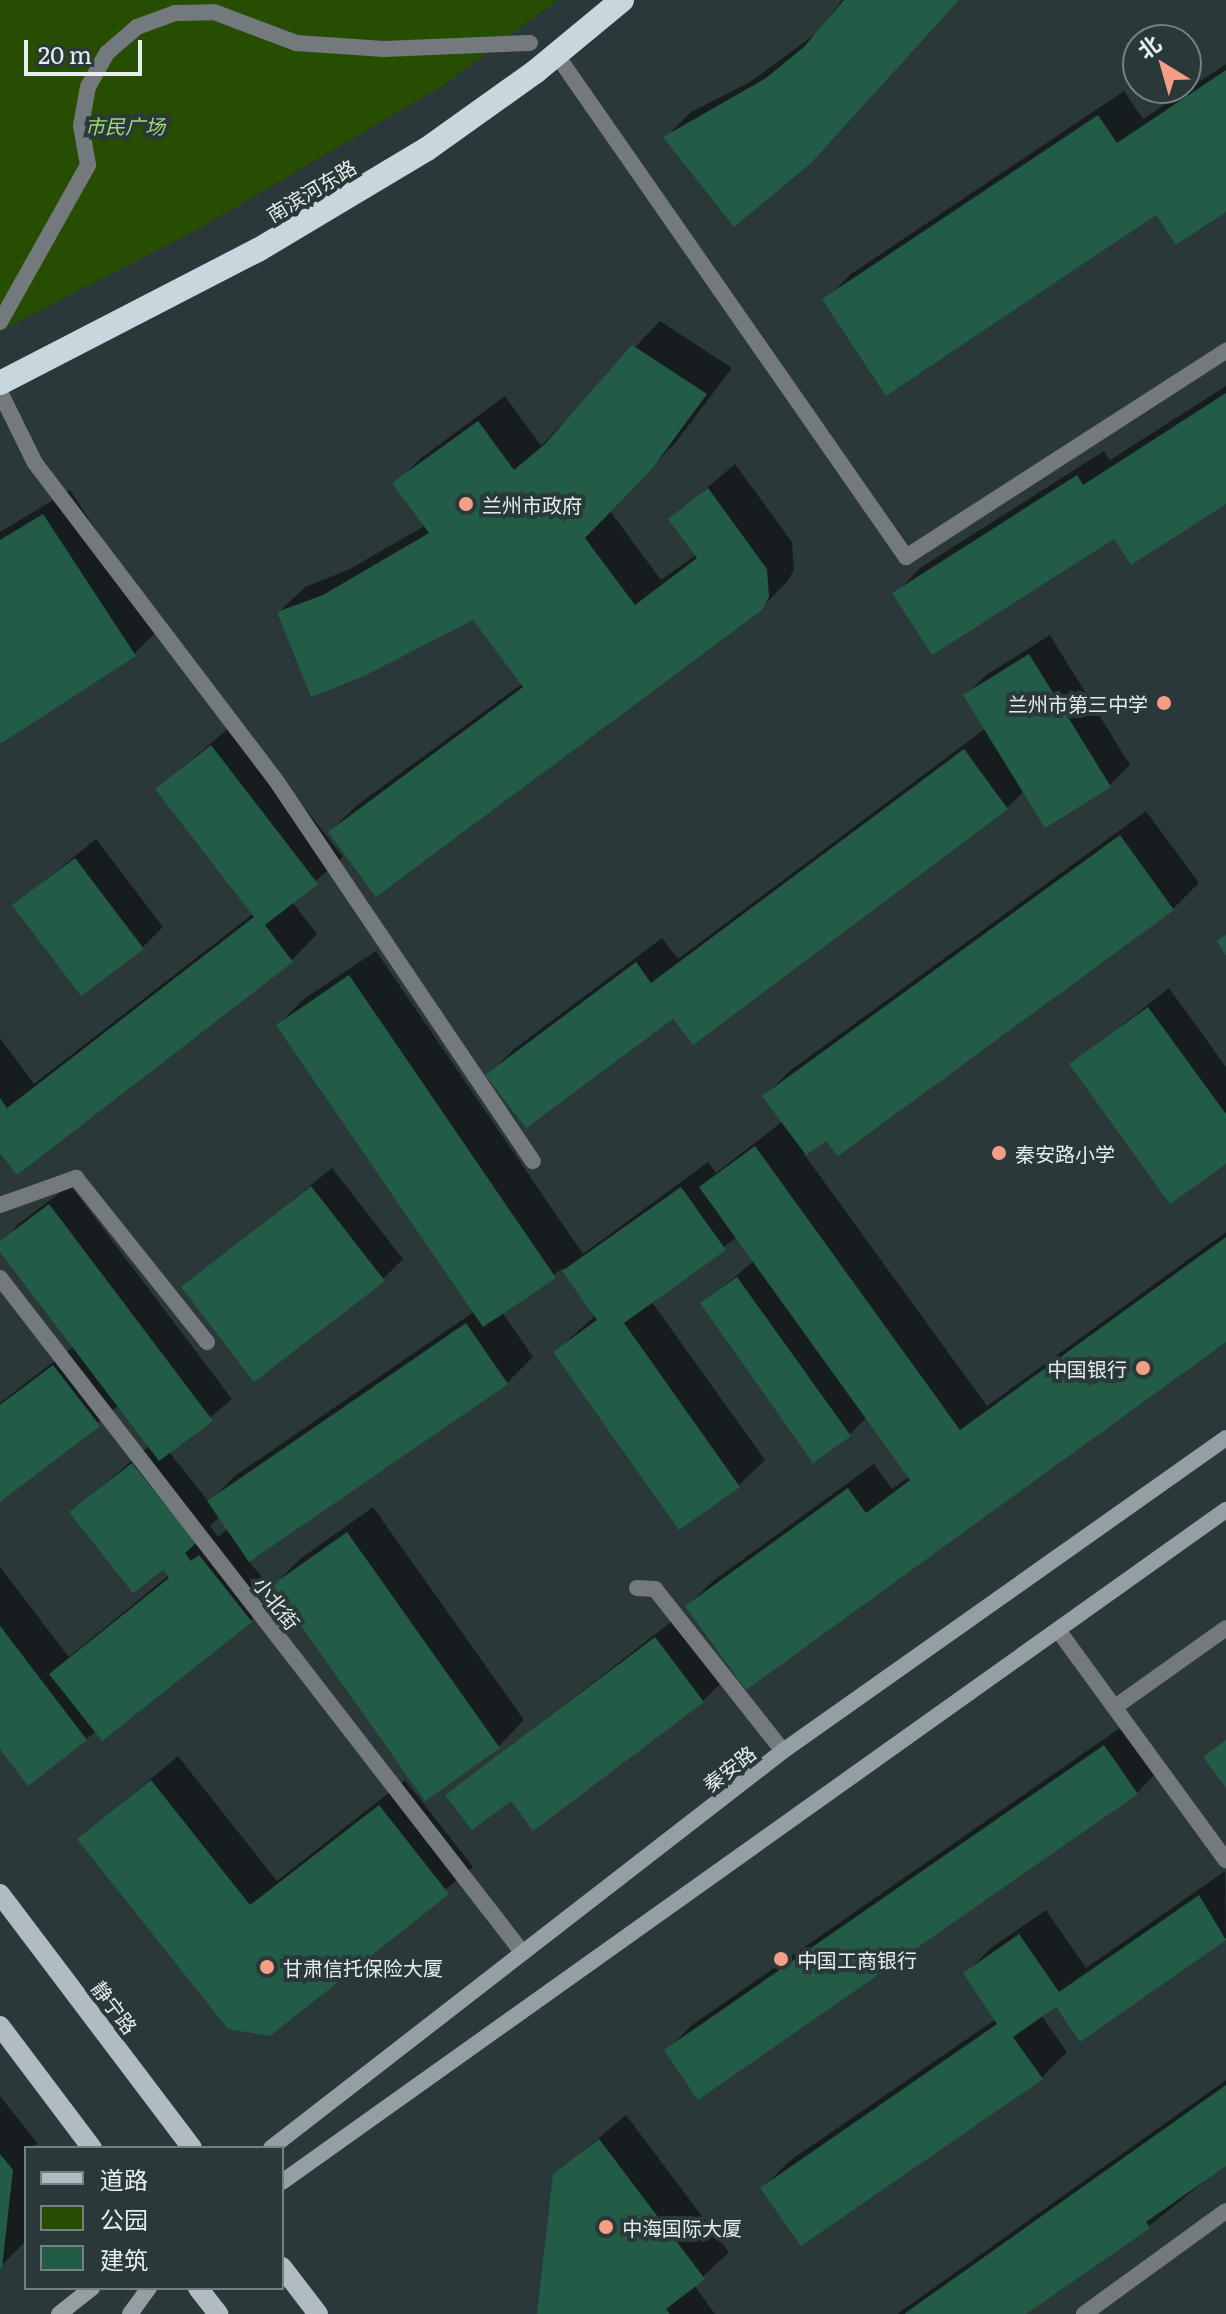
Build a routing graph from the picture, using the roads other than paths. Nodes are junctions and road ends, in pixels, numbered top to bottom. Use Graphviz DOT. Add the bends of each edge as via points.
graph roads {
  1 [pos="622,0"];
  2 [pos="530,43"];
  3 [pos="556,54"];
  4 [pos="0,322"];
  5 [pos="1226,351"];
  6 [pos="0,383"];
  7 [pos="0,392"];
  8 [pos="533,1161"];
  9 [pos="0,1205"];
  10 [pos="0,1278"];
  11 [pos="207,1342"];
  12 [pos="1226,1438"];
  13 [pos="1226,1510"];
  14 [pos="637,1588"];
  15 [pos="1226,1628"];
  16 [pos="1058,1630"];
  17 [pos="1115,1707"];
  18 [pos="783,1751"];
  19 [pos="1226,1860"];
  20 [pos="0,1894"];
  21 [pos="522,1952"];
  22 [pos="0,2026"];
  23 [pos="90,2146"];
  24 [pos="190,2146"];
  25 [pos="274,2146"];
  26 [pos="284,2181"];
  27 [pos="1226,2211"];
  28 [pos="284,2270"];
  29 [pos="89,2290"];
  30 [pos="148,2290"];
  31 [pos="200,2290"];
  32 [pos="59,2314"];
  33 [pos="130,2314"];
  34 [pos="218,2314"];
  35 [pos="318,2314"];
  36 [pos="1084,2314"];
  1 -- 3 [label="highway, 南滨河东路"];
  2 -- 4 [label="street" via="384,49 296,43 214,12 175,13 137,27 107,53 88,87 81,126 88,165"];
  3 -- 5 [label="street" via="906,557"];
  3 -- 6 [label="highway, 南滨河东路" via="427,149 258,250"];
  7 -- 8 [label="street" via="35,463 275,779"];
  9 -- 11 [label="street" via="76,1178"];
  10 -- 21 [label="street, 小北街"];
  12 -- 18 [label="main road, 秦安路"];
  13 -- 16 [label="main road"];
  14 -- 18 [label="street" via="655,1589"];
  15 -- 17 [label="street"];
  16 -- 17 [label="street"];
  16 -- 26 [label="main road"];
  17 -- 19 [label="street"];
  18 -- 21 [label="main road, 秦安路"];
  20 -- 24 [label="main road, 静宁路"];
  21 -- 25 [label="main road, 秦安路"];
  22 -- 23 [label="main road"];
  27 -- 36 [label="street"];
  28 -- 35 [label="main road"];
  29 -- 32 [label="main road"];
  30 -- 33 [label="main road"];
  31 -- 34 [label="main road"];
}
